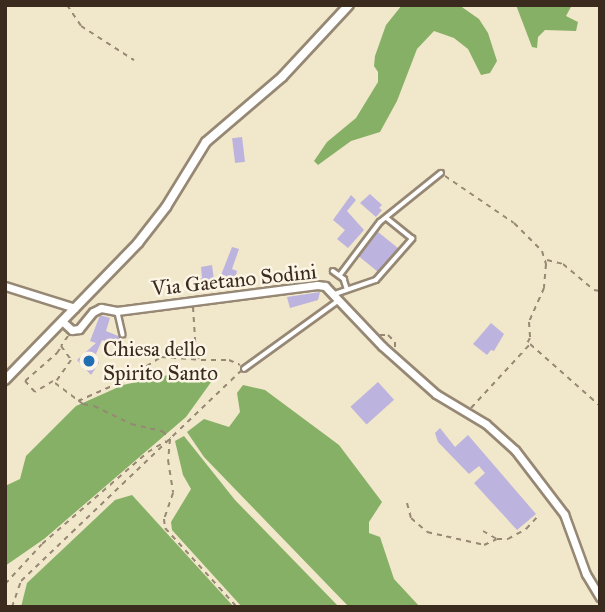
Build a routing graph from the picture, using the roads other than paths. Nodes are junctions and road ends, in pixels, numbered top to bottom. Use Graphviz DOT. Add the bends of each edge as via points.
graph roads {
  1 [pos="349,5"];
  2 [pos="441,173"];
  3 [pos="386,218"];
  4 [pos="333,271"];
  5 [pos="340,275"];
  6 [pos="5,286"];
  7 [pos="347,288"];
  8 [pos="335,298"];
  9 [pos="75,307"];
  10 [pos="117,311"];
  11 [pos="63,322"];
  12 [pos="123,334"];
  13 [pos="244,369"];
  14 [pos="5,380"];
  15 [pos="600,597"];
  1 -- 9 [label="street" via="282,77 206,142 158,218"];
  2 -- 3 [label="lane"];
  3 -- 5 [label="lane" via="371,231"];
  3 -- 7 [label="lane" via="412,239 376,280"];
  4 -- 5 [label="lane"];
  5 -- 7 [label="lane"];
  6 -- 9 [label="street"];
  7 -- 8 [label="lane"];
  8 -- 10 [label="street, Via Gaetano Sodini" via="318,284"];
  8 -- 13 [label="lane"];
  8 -- 15 [label="street, Via Gaetano Sodini" via="439,397 490,427 512,447 561,509"];
  9 -- 11 [label="street"];
  10 -- 11 [label="street, Via Gaetano Sodini" via="101,308 75,330"];
  10 -- 12 [label="lane"];
  11 -- 14 [label="street"];
}
